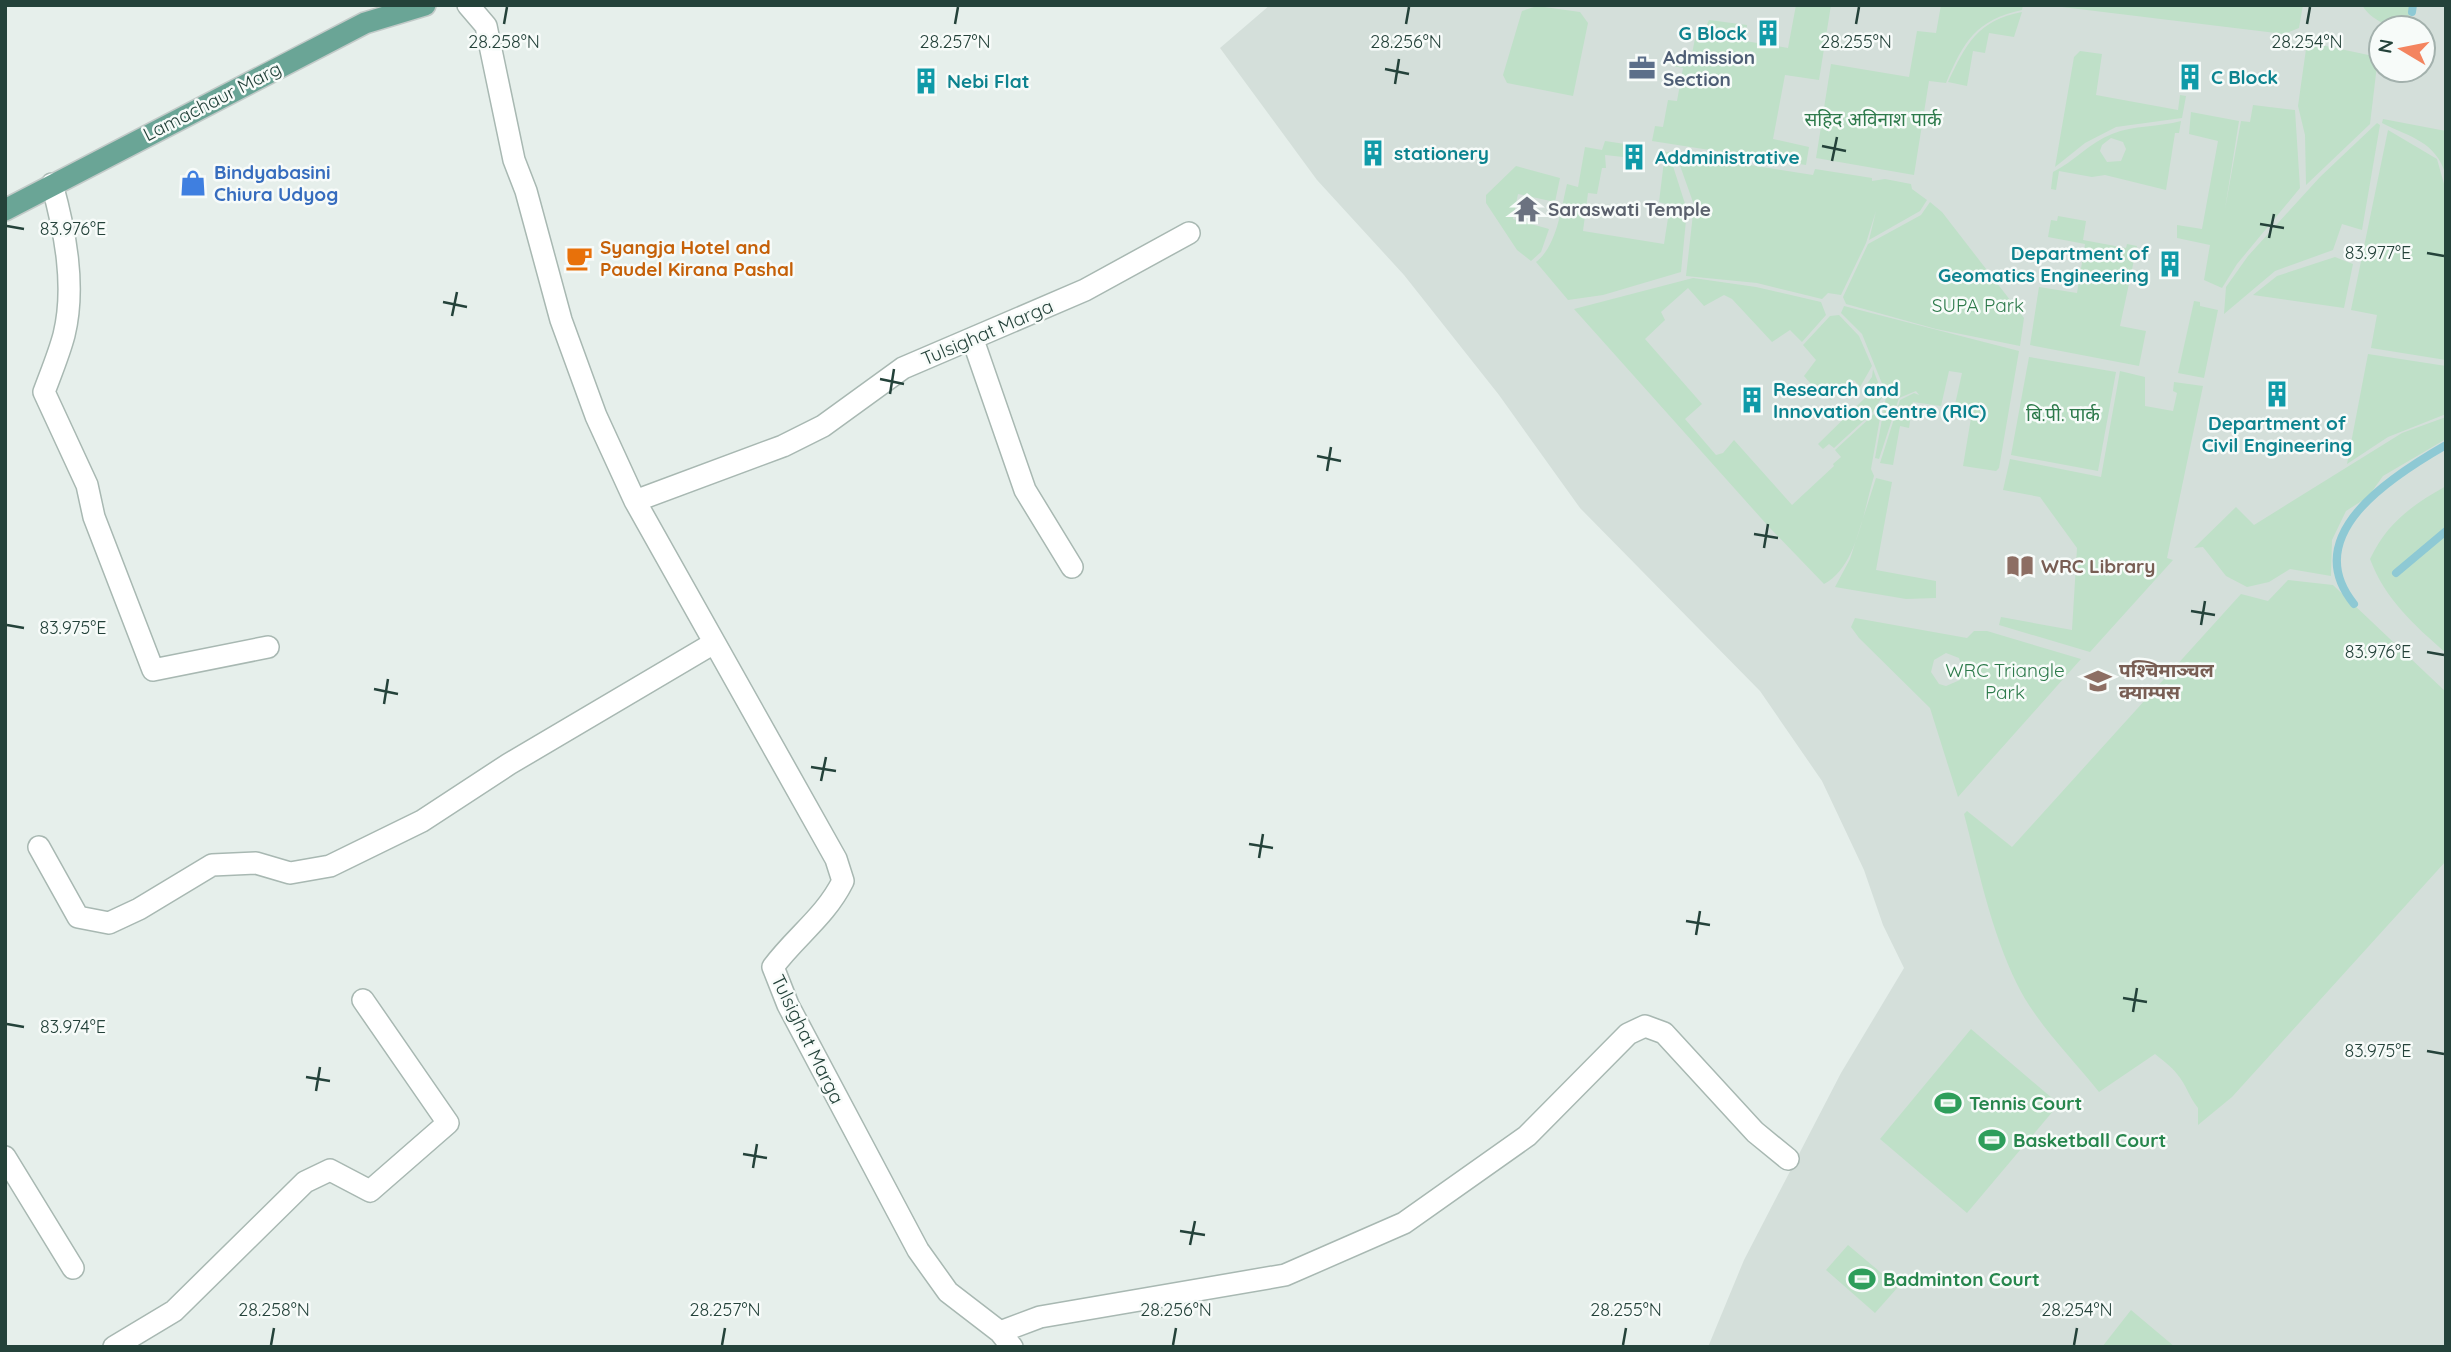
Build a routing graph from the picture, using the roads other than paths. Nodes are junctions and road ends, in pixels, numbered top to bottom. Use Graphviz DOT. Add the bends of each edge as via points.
graph roads {
  1 [pos="425,5"];
  2 [pos="468,5"];
  3 [pos="52,184"];
  4 [pos="5,211"];
  5 [pos="1189,233"];
  6 [pos="974,340"];
  7 [pos="635,501"];
  8 [pos="1072,567"];
  9 [pos="713,643"];
  10 [pos="268,647"];
  11 [pos="39,847"];
  12 [pos="363,1000"];
  13 [pos="5,1157"];
  14 [pos="1788,1159"];
  15 [pos="73,1268"];
  16 [pos="1006,1339"];
  17 [pos="114,1347"];
  1 -- 3 [label="main road, Lamachaur Marg" via="365,23"];
  2 -- 7 [label="street, Tulsighat Marga" via="486,26 514,160 561,320 596,416"];
  3 -- 4 [label="main road, Lamachaur Marg"];
  3 -- 10 [label="street" via="66,236 67,294 65,333 44,392 87,485 94,517 153,670"];
  5 -- 6 [label="street, Tulsighat Marga" via="1085,290"];
  6 -- 7 [label="street, Tulsighat Marga" via="903,368 823,426 783,446"];
  6 -- 8 [label="street" via="1025,490"];
  7 -- 9 [label="street, Tulsighat Marga"];
  9 -- 11 [label="street" via="422,821 330,866 290,873 256,863 212,865 109,923 78,917"];
  9 -- 16 [label="street, Tulsighat Marga" via="794,781 843,881 832,905 790,944 773,967 788,1005 918,1250 948,1292"];
  12 -- 17 [label="street" via="448,1123 370,1191 330,1170 305,1182 174,1311"];
  13 -- 15 [label="street"];
  14 -- 16 [label="street" via="1755,1132 1664,1033 1645,1026 1628,1034 1527,1136 1404,1223 1285,1275 1040,1317"];
}
